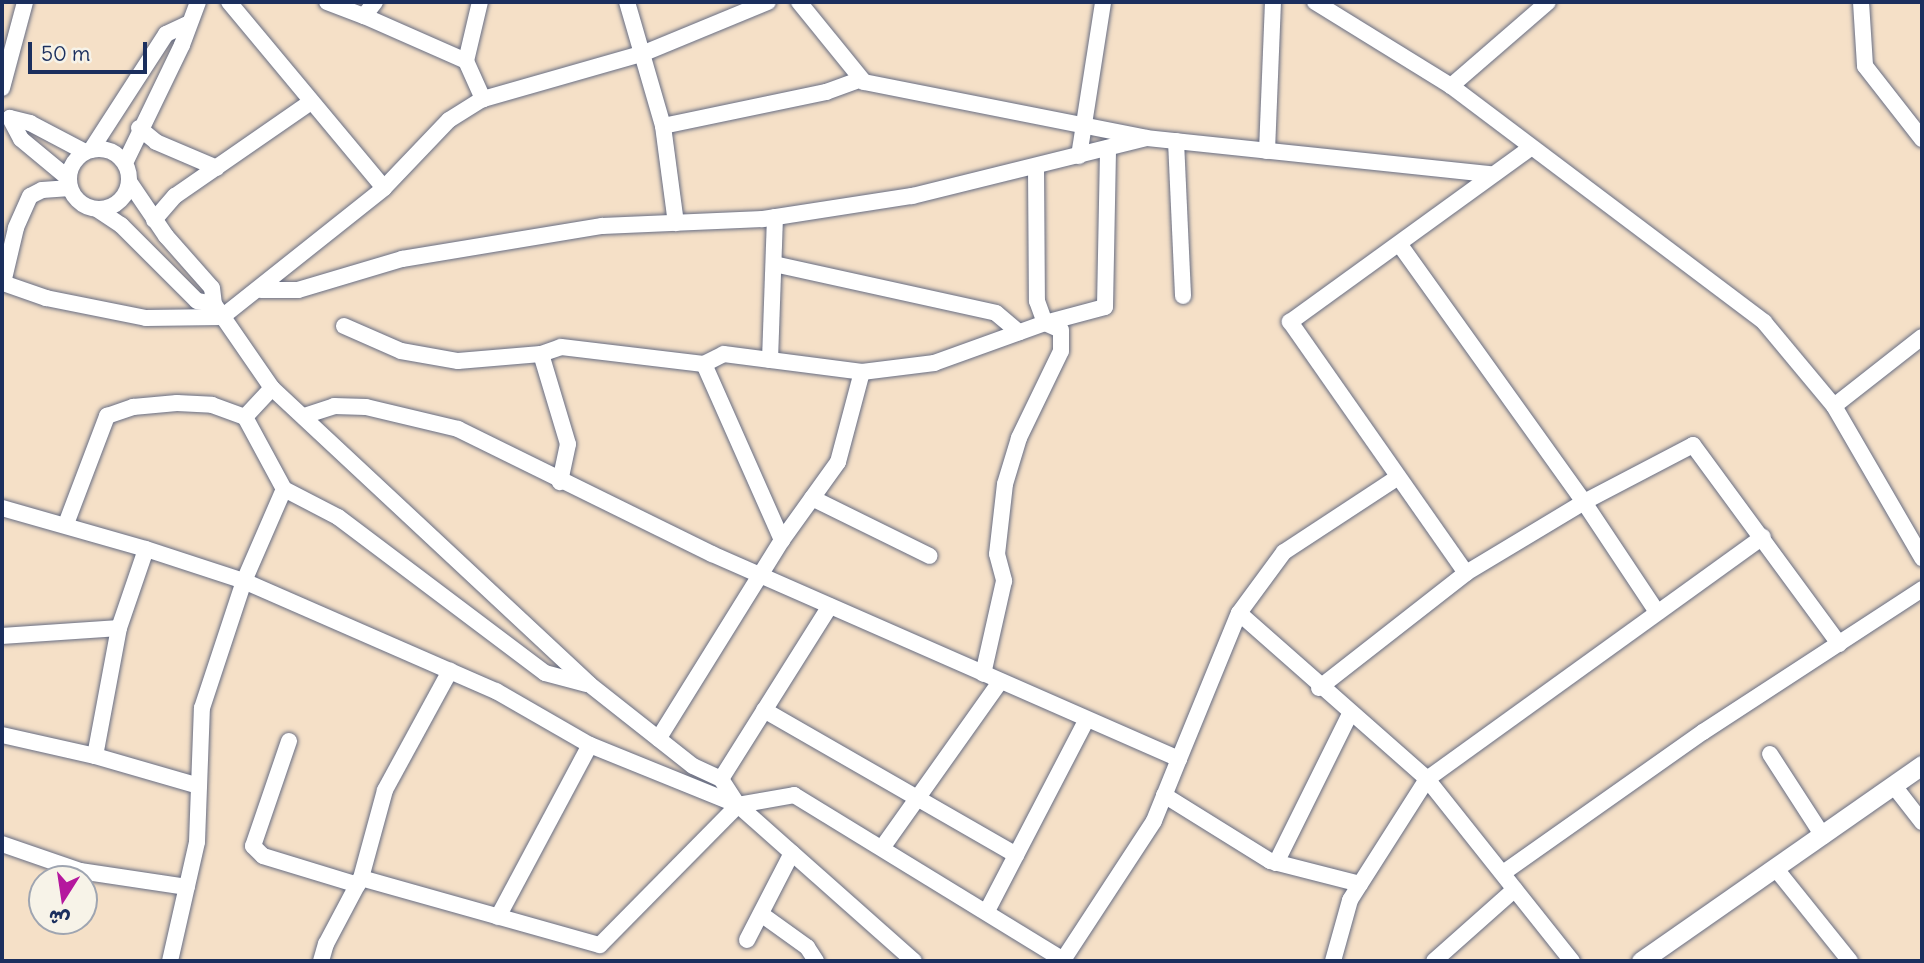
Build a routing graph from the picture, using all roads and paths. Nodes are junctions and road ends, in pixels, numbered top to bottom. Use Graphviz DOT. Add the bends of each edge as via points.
graph roads {
  1 [pos="25,2"];
  2 [pos="198,2"];
  3 [pos="229,2"];
  4 [pos="327,2"];
  5 [pos="375,2"];
  6 [pos="480,2"];
  7 [pos="627,2"];
  8 [pos="768,2"];
  9 [pos="799,2"];
  10 [pos="1102,2"];
  11 [pos="1273,2"];
  12 [pos="1315,2"];
  13 [pos="1548,2"];
  14 [pos="1861,2"];
  15 [pos="364,16"];
  16 [pos="187,24"];
  17 [pos="644,54"];
  18 [pos="466,61"];
  19 [pos="859,80"];
  20 [pos="1451,86"];
  21 [pos="2,88"];
  22 [pos="483,99"];
  23 [pos="311,102"];
  24 [pos="6,116"];
  25 [pos="1084,123"];
  26 [pos="663,126"];
  27 [pos="139,128"];
  28 [pos="1146,138"];
  29 [pos="1922,139"];
  30 [pos="1176,141"];
  31 [pos="1108,148"];
  32 [pos="1530,148"];
  33 [pos="88,151"];
  34 [pos="1267,151"];
  35 [pos="1079,156"];
  36 [pos="125,163"];
  37 [pos="1036,167"];
  38 [pos="217,168"];
  39 [pos="1490,174"];
  40 [pos="69,183"];
  41 [pos="130,183"];
  42 [pos="384,188"];
  43 [pos="97,209"];
  44 [pos="775,217"];
  45 [pos="154,220"];
  46 [pos="676,223"];
  47 [pos="1399,244"];
  48 [pos="774,264"];
  49 [pos="2,283"];
  50 [pos="261,290"];
  51 [pos="1183,296"];
  52 [pos="218,311"];
  53 [pos="1045,323"];
  54 [pos="344,326"];
  55 [pos="1019,332"];
  56 [pos="1922,337"];
  57 [pos="541,354"];
  58 [pos="770,360"];
  59 [pos="704,364"];
  60 [pos="862,372"];
  61 [pos="272,388"];
  62 [pos="1834,406"];
  63 [pos="304,416"];
  64 [pos="245,417"];
  65 [pos="1398,477"];
  66 [pos="561,482"];
  67 [pos="284,489"];
  68 [pos="812,498"];
  69 [pos="1584,502"];
  70 [pos="2,508"];
  71 [pos="66,524"];
  72 [pos="1763,537"];
  73 [pos="782,540"];
  74 [pos="146,549"];
  75 [pos="930,556"];
  76 [pos="1922,558"];
  77 [pos="1466,573"];
  78 [pos="760,576"];
  79 [pos="244,581"];
  80 [pos="1922,589"];
  81 [pos="830,606"];
  82 [pos="1657,612"];
  83 [pos="1239,613"];
  84 [pos="119,628"];
  85 [pos="2,636"];
  86 [pos="1839,644"];
  87 [pos="450,671"];
  88 [pos="983,674"];
  89 [pos="1000,682"];
  90 [pos="589,684"];
  91 [pos="1320,688"];
  92 [pos="764,710"];
  93 [pos="1350,714"];
  94 [pos="1087,719"];
  95 [pos="2,735"];
  96 [pos="658,739"];
  97 [pos="289,741"];
  98 [pos="590,745"];
  99 [pos="1770,754"];
  100 [pos="95,756"];
  101 [pos="1179,759"];
  102 [pos="1922,765"];
  103 [pos="721,779"];
  104 [pos="1427,779"];
  105 [pos="199,786"];
  106 [pos="1894,786"];
  107 [pos="1164,796"];
  108 [pos="917,798"];
  109 [pos="738,805"];
  110 [pos="1922,822"];
  111 [pos="1824,836"];
  112 [pos="2,844"];
  113 [pos="882,848"];
  114 [pos="792,853"];
  115 [pos="1016,855"];
  116 [pos="1276,863"];
  117 [pos="1776,869"];
  118 [pos="1503,873"];
  119 [pos="359,882"];
  120 [pos="1360,884"];
  121 [pos="187,887"];
  122 [pos="1515,888"];
  123 [pos="987,911"];
  124 [pos="761,914"];
  125 [pos="498,917"];
  126 [pos="747,940"];
  127 [pos="170,961"];
  128 [pos="321,961"];
  129 [pos="816,961"];
  130 [pos="914,961"];
  131 [pos="1064,961"];
  132 [pos="1333,961"];
  133 [pos="1434,961"];
  134 [pos="1572,961"];
  135 [pos="1641,961"];
  136 [pos="1850,961"];
  1 -- 21 [label="street"];
  2 -- 16 [label="street"];
  3 -- 23 [label="street"];
  4 -- 15 [label="street"];
  5 -- 15 [label="street"];
  6 -- 18 [label="street"];
  7 -- 17 [label="street"];
  8 -- 17 [label="street"];
  9 -- 19 [label="street"];
  10 -- 25 [label="street"];
  11 -- 34 [label="street"];
  12 -- 20 [label="street"];
  13 -- 20 [label="street"];
  14 -- 29 [label="street" via="1865,66"];
  15 -- 18 [label="street"];
  16 -- 27 [label="street" via="182,45"];
  16 -- 33 [label="street" via="166,34"];
  17 -- 22 [label="street"];
  17 -- 26 [label="street"];
  18 -- 22 [label="street"];
  19 -- 25 [label="street"];
  19 -- 26 [label="street" via="826,92"];
  20 -- 32 [label="street"];
  22 -- 42 [label="street" via="449,120"];
  23 -- 38 [label="street"];
  23 -- 42 [label="street"];
  24 -- 33 [label="street"];
  24 -- 40 [label="street" via="21,139"];
  25 -- 28 [label="street"];
  25 -- 35 [label="street"];
  26 -- 46 [label="street"];
  27 -- 36 [label="street"];
  27 -- 38 [label="street" via="156,142"];
  28 -- 30 [label="street"];
  28 -- 31 [label="street"];
  30 -- 34 [label="street"];
  30 -- 51 [label="street"];
  31 -- 35 [label="street"];
  31 -- 53 [label="street" via="1105,307"];
  32 -- 39 [label="street"];
  32 -- 62 [label="street" via="1764,322"];
  33 -- 36 [label="street" via="110,150"];
  33 -- 40 [label="street" via="75,160"];
  34 -- 39 [label="street"];
  35 -- 37 [label="street"];
  36 -- 41 [label="street"];
  37 -- 44 [label="street" via="912,196"];
  37 -- 53 [label="street" via="1037,301"];
  38 -- 45 [label="street" via="175,196"];
  39 -- 47 [label="street"];
  40 -- 43 [label="street" via="82,204"];
  40 -- 49 [label="street" via="30,196 16,228"];
  41 -- 43 [label="street" via="120,201"];
  41 -- 45 [label="street"];
  42 -- 50 [label="street"];
  43 -- 52 [label="street" via="121,225 197,301"];
  44 -- 46 [label="street"];
  44 -- 48 [label="street"];
  45 -- 52 [label="street" via="212,288"];
  46 -- 50 [label="street" via="602,226 402,259 298,290"];
  47 -- 65 [label="street" via="1290,321"];
  47 -- 69 [label="street"];
  48 -- 55 [label="street" via="996,313"];
  48 -- 58 [label="street"];
  49 -- 52 [label="street" via="46,298 146,318 208,321"];
  50 -- 52 [label="street"];
  52 -- 61 [label="street"];
  53 -- 55 [label="street"];
  53 -- 88 [label="street" via="1060,330 1061,351 1019,438 1006,484 997,554 1003,581"];
  54 -- 57 [label="street" via="401,351 458,361"];
  55 -- 60 [label="street" via="934,363"];
  56 -- 62 [label="street"];
  57 -- 59 [label="street" via="561,347"];
  57 -- 66 [label="street" via="568,444"];
  58 -- 59 [label="street" via="724,354"];
  58 -- 60 [label="street"];
  59 -- 73 [label="street"];
  60 -- 68 [label="street" via="838,463"];
  61 -- 63 [label="street"];
  61 -- 64 [label="street"];
  62 -- 76 [label="street"];
  63 -- 66 [label="street" via="334,405 423,419 458,429"];
  63 -- 90 [label="street"];
  64 -- 67 [label="street"];
  64 -- 71 [label="street" via="212,405 177,403 133,407 107,416"];
  65 -- 77 [label="street"];
  65 -- 83 [label="street" via="1284,552"];
  66 -- 78 [label="street"];
  67 -- 79 [label="street"];
  67 -- 90 [label="street" via="338,517 545,673"];
  68 -- 73 [label="street"];
  68 -- 75 [label="street"];
  69 -- 72 [label="street" via="1693,445"];
  69 -- 77 [label="street"];
  69 -- 82 [label="street"];
  70 -- 71 [label="street"];
  71 -- 74 [label="street"];
  72 -- 82 [label="street"];
  72 -- 86 [label="street"];
  73 -- 78 [label="street"];
  74 -- 79 [label="street"];
  74 -- 84 [label="street"];
  77 -- 91 [label="street"];
  78 -- 81 [label="street"];
  78 -- 96 [label="street"];
  79 -- 87 [label="street"];
  79 -- 105 [label="street" via="202,708"];
  80 -- 86 [label="street"];
  81 -- 88 [label="street"];
  81 -- 92 [label="street"];
  82 -- 104 [label="street"];
  83 -- 91 [label="street"];
  83 -- 101 [label="street"];
  84 -- 85 [label="street"];
  84 -- 100 [label="street"];
  86 -- 118 [label="street" via="1703,732"];
  87 -- 98 [label="street" via="496,691"];
  87 -- 119 [label="street" via="385,790"];
  88 -- 89 [label="street"];
  89 -- 94 [label="street"];
  89 -- 108 [label="street"];
  90 -- 96 [label="street"];
  91 -- 93 [label="street"];
  92 -- 103 [label="street"];
  92 -- 108 [label="street"];
  93 -- 104 [label="street"];
  93 -- 116 [label="street"];
  94 -- 101 [label="street"];
  94 -- 115 [label="street"];
  95 -- 100 [label="street"];
  96 -- 103 [label="street" via="693,766"];
  97 -- 119 [label="street" via="253,846 263,856"];
  98 -- 109 [label="street"];
  98 -- 125 [label="street"];
  99 -- 111 [label="street"];
  100 -- 105 [label="street"];
  101 -- 107 [label="street"];
  102 -- 106 [label="main road"];
  103 -- 109 [label="street"];
  104 -- 118 [label="street"];
  104 -- 120 [label="street"];
  105 -- 121 [label="street" via="197,842"];
  106 -- 110 [label="street"];
  106 -- 111 [label="main road"];
  107 -- 116 [label="street"];
  107 -- 131 [label="street" via="1154,821"];
  108 -- 113 [label="street"];
  108 -- 115 [label="street"];
  109 -- 113 [label="street" via="794,795"];
  109 -- 114 [label="street"];
  109 -- 125 [label="street" via="600,945"];
  111 -- 117 [label="main road"];
  112 -- 121 [label="street" via="80,871"];
  113 -- 123 [label="street"];
  114 -- 124 [label="street"];
  114 -- 130 [label="street"];
  115 -- 123 [label="street"];
  116 -- 120 [label="street"];
  117 -- 135 [label="main road"];
  117 -- 136 [label="street"];
  118 -- 122 [label="street"];
  119 -- 125 [label="street"];
  119 -- 128 [label="street"];
  120 -- 132 [label="street" via="1350,900"];
  121 -- 127 [label="street"];
  122 -- 133 [label="street"];
  122 -- 134 [label="street"];
  123 -- 131 [label="street"];
  124 -- 126 [label="street"];
  124 -- 129 [label="street" via="807,947"];
}
